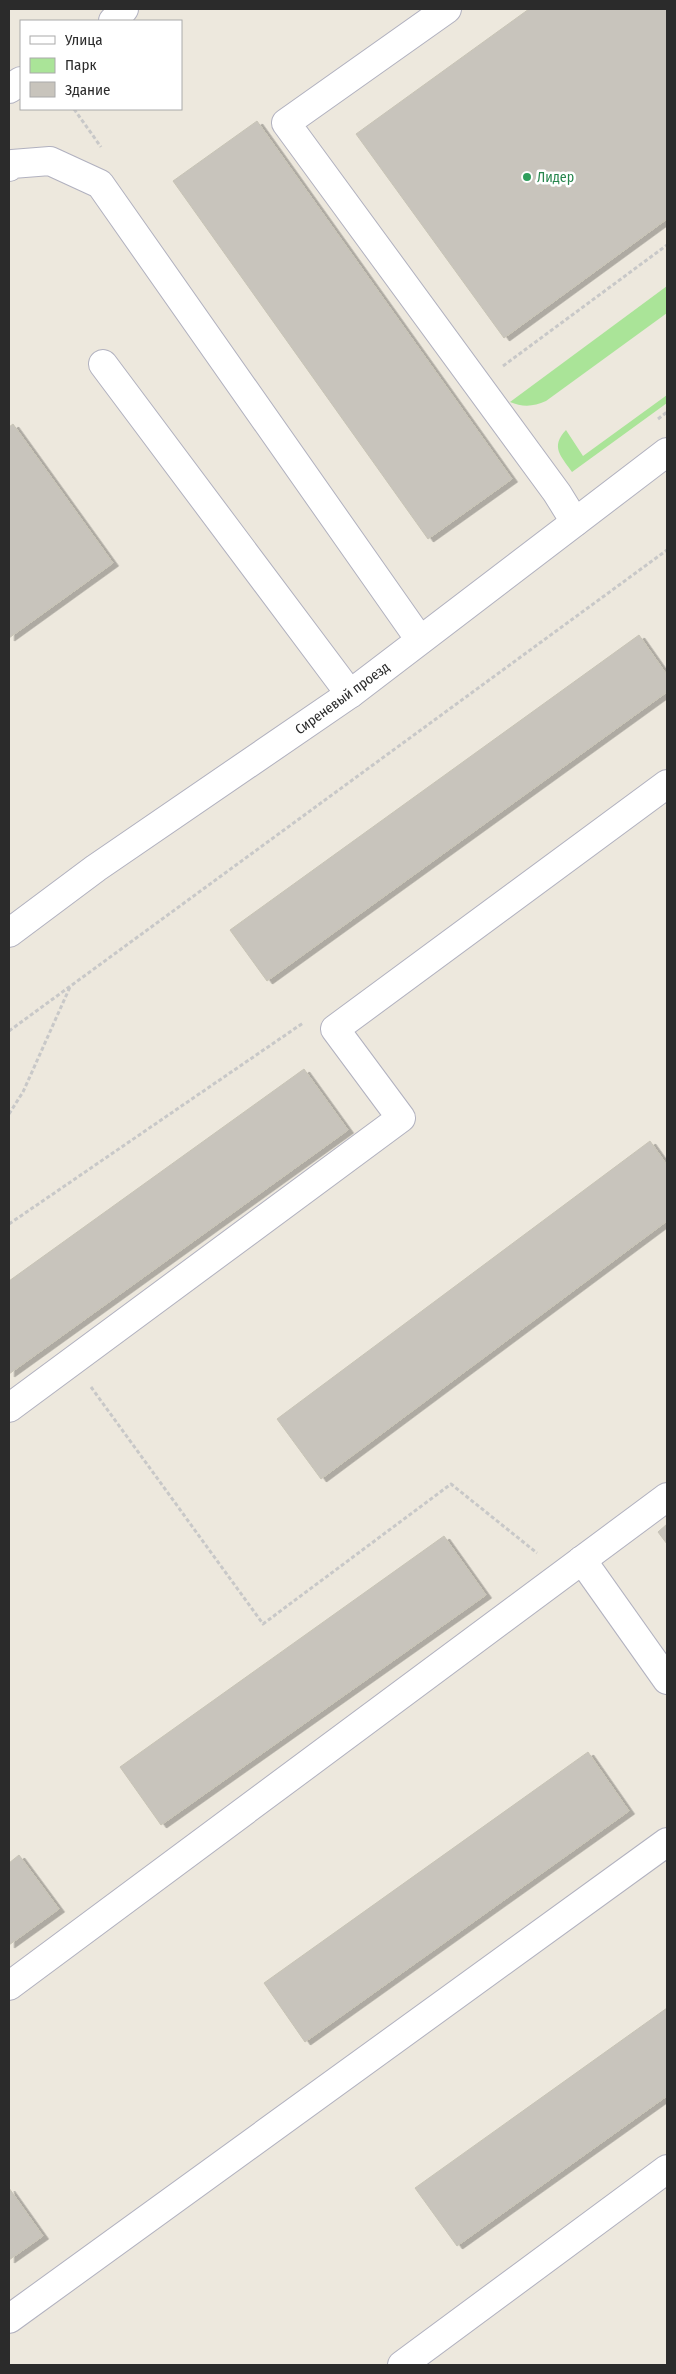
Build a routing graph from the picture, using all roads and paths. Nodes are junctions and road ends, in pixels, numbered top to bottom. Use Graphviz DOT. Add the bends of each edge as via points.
graph roads {
  1 [pos="124,9"];
  2 [pos="447,9"];
  3 [pos="114,20"];
  4 [pos="20,82"];
  5 [pos="9,89"];
  6 [pos="9,167"];
  7 [pos="667,245"];
  8 [pos="103,364"];
  9 [pos="477,385"];
  10 [pos="667,452"];
  11 [pos="575,522"];
  12 [pos="667,550"];
  13 [pos="420,640"];
  14 [pos="350,694"];
  15 [pos="667,784"];
  16 [pos="9,933"];
  17 [pos="71,986"];
  18 [pos="335,1029"];
  19 [pos="9,1031"];
  20 [pos="9,1114"];
  21 [pos="9,1224"];
  22 [pos="72,1361"];
  23 [pos="9,1408"];
  24 [pos="667,1497"];
  25 [pos="572,1567"];
  26 [pos="667,1680"];
  27 [pos="667,1842"];
  28 [pos="9,1986"];
  29 [pos="667,2169"];
  30 [pos="9,2319"];
  31 [pos="402,2365"];
  1 -- 3 [label="street"];
  2 -- 9 [label="street" via="286,123"];
  4 -- 5 [label="street"];
  6 -- 13 [label="street" via="12,164 50,161 100,184"];
  7 -- 9 [label="path"];
  8 -- 14 [label="street"];
  9 -- 11 [label="street"];
  10 -- 11 [label="street, Сиреневый проезд"];
  11 -- 13 [label="street, Сиреневый проезд"];
  12 -- 17 [label="path"];
  13 -- 14 [label="street, Сиреневый проезд"];
  14 -- 16 [label="street, Сиреневый проезд" via="96,868"];
  15 -- 18 [label="street"];
  17 -- 19 [label="path"];
  17 -- 20 [label="path" via="23,1092"];
  18 -- 21 [label="path" via="307,1020"];
  18 -- 22 [label="street" via="401,1118"];
  22 -- 23 [label="street"];
  22 -- 25 [label="path" via="263,1624 451,1484"];
  24 -- 25 [label="street"];
  25 -- 26 [label="street"];
  25 -- 28 [label="street"];
  27 -- 30 [label="street"];
  29 -- 31 [label="street"];
}
